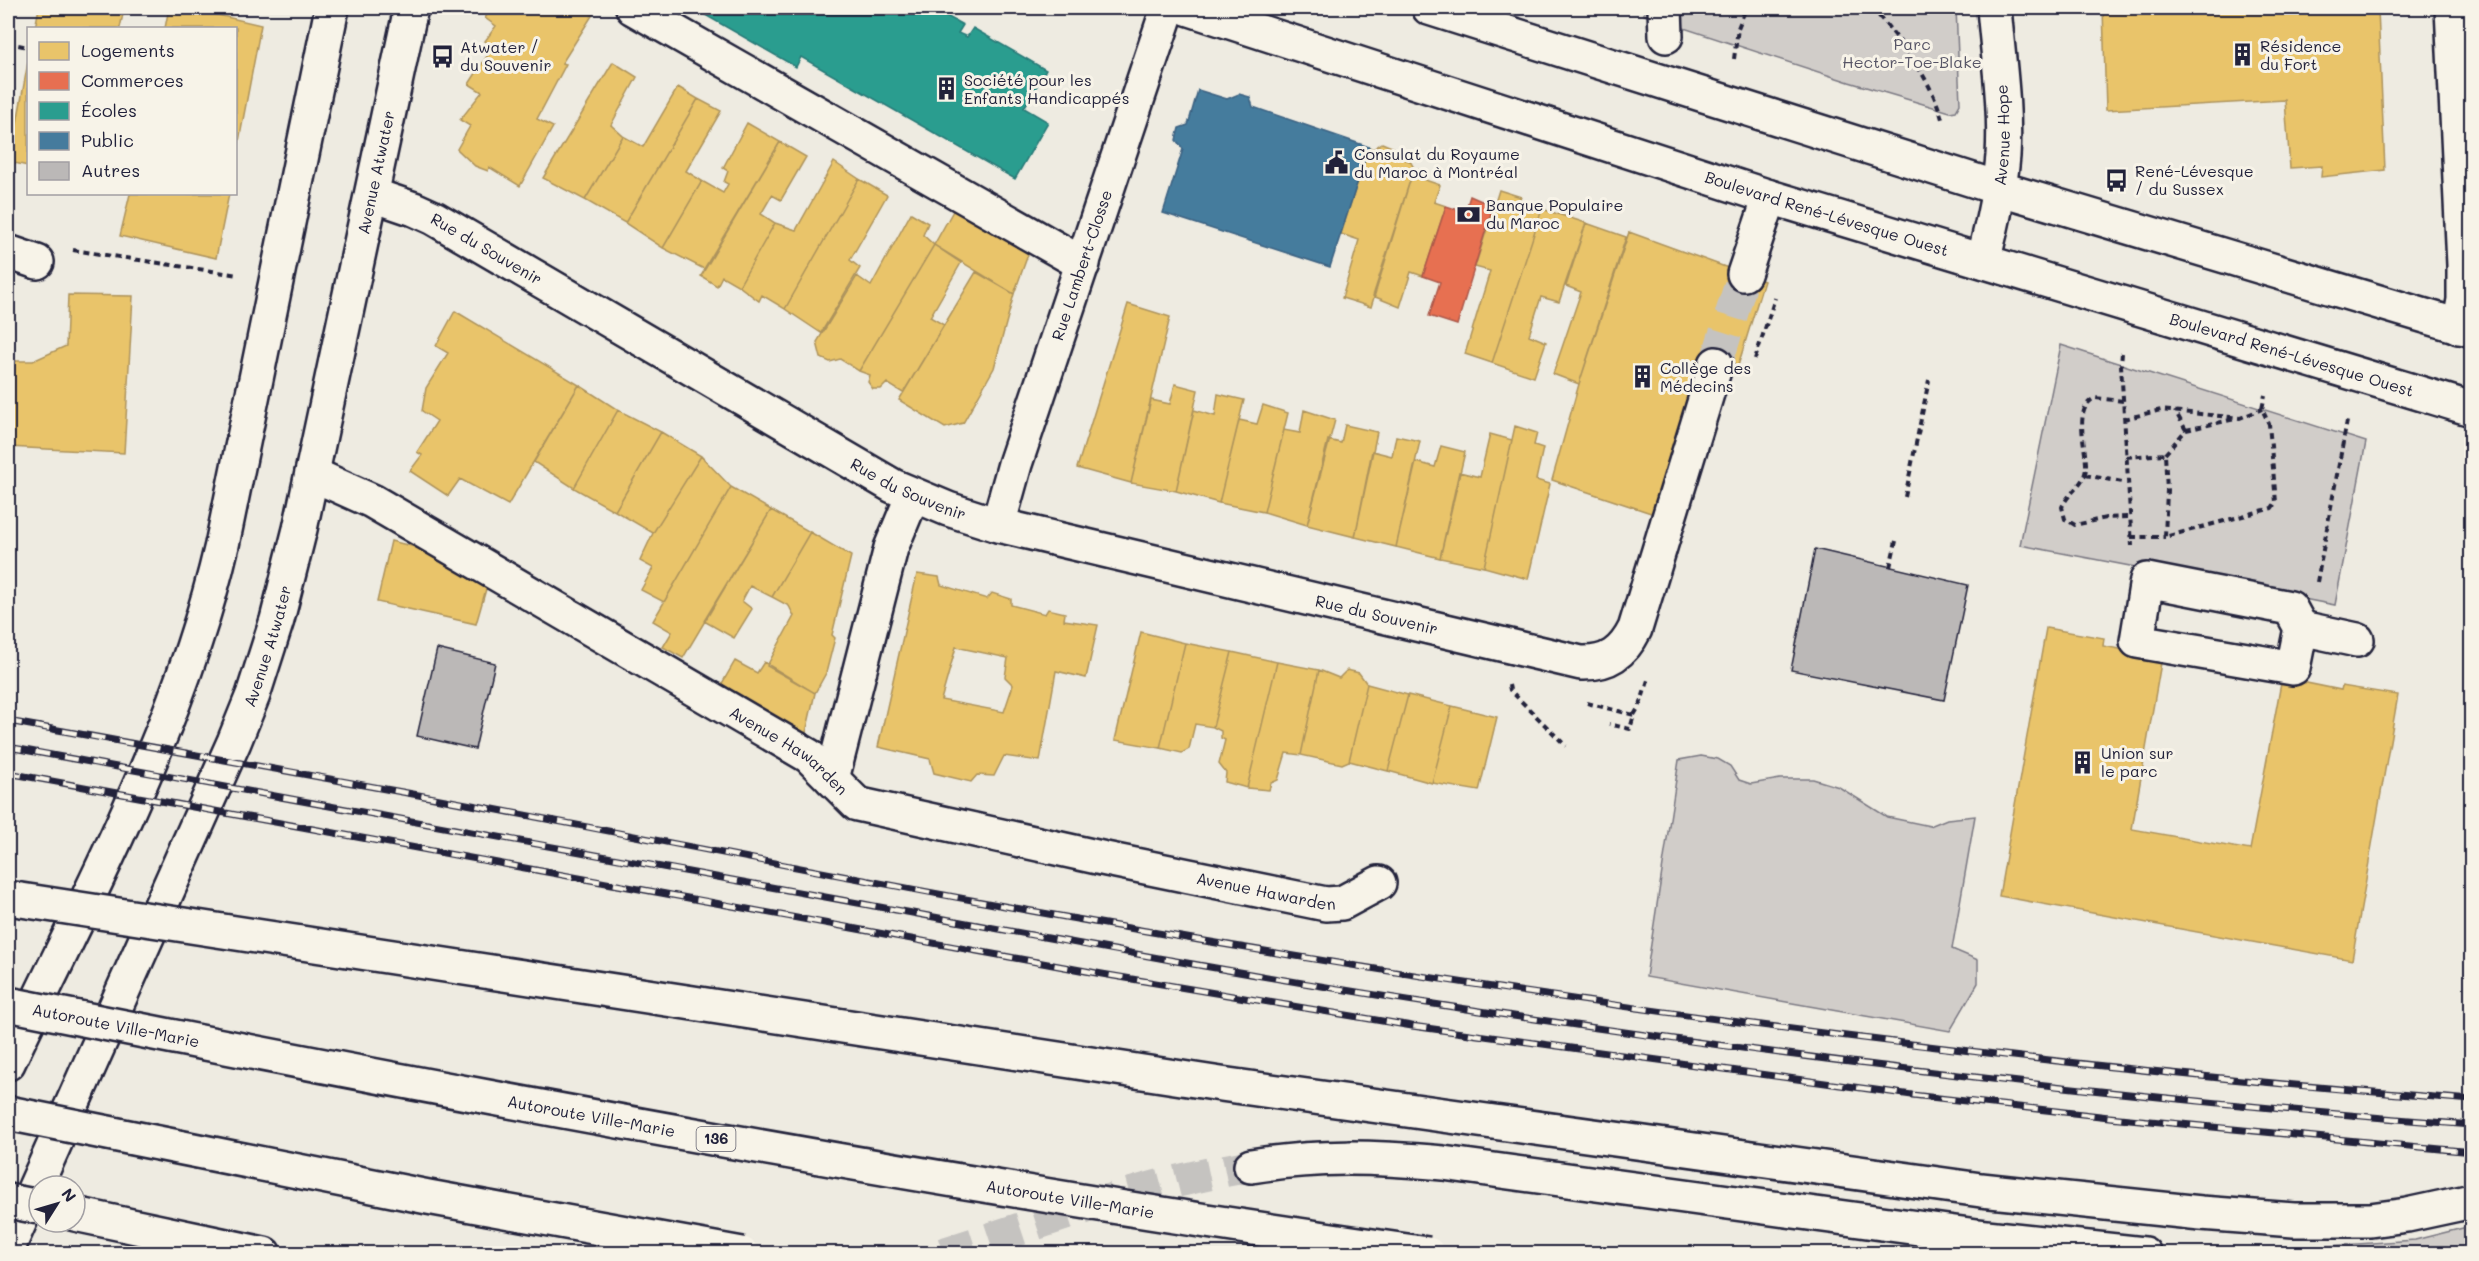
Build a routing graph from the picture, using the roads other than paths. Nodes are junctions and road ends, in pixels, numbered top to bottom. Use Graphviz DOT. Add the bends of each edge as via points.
graph roads {
  1 [pos="332,8"];
  2 [pos="411,8"];
  3 [pos="633,8"];
  4 [pos="1168,8"];
  5 [pos="1187,8"];
  6 [pos="1429,8"];
  7 [pos="1994,8"];
  8 [pos="2452,8"];
  9 [pos="1998,188"];
  10 [pos="373,195"];
  11 [pos="1770,196"];
  12 [pos="1983,261"];
  13 [pos="1083,264"];
  14 [pos="1744,274"];
  15 [pos="2465,328"];
  16 [pos="1716,364"];
  17 [pos="2472,409"];
  18 [pos="312,474"];
  19 [pos="913,495"];
  20 [pos="998,525"];
  21 [pos="2305,629"];
  22 [pos="2356,639"];
  23 [pos="832,779"];
  24 [pos="1379,883"];
  25 [pos="8,898"];
  26 [pos="8,1004"];
  27 [pos="8,1063"];
  28 [pos="8,1113"];
  29 [pos="1251,1166"];
  30 [pos="8,1201"];
  31 [pos="2472,1201"];
  32 [pos="27,1205"];
  33 [pos="87,1217"];
  34 [pos="8,1248"];
  35 [pos="264,1254"];
  36 [pos="742,1254"];
  37 [pos="1428,1254"];
  38 [pos="2144,1254"];
  1 -- 27 [label="main road" via="222,545 199,631 136,795"];
  2 -- 10 [label="main road, Avenue Atwater"];
  3 -- 13 [label="main road"];
  4 -- 13 [label="main road, Rue Lambert-Closse"];
  5 -- 11 [label="main road, Boulevard René-Lévesque Ouest"];
  6 -- 9 [label="main road"];
  7 -- 9 [label="main road, Avenue Hope" via="2003,127"];
  8 -- 15 [label="main road"];
  9 -- 12 [label="main road, Avenue Hope"];
  9 -- 15 [label="main road"];
  10 -- 18 [label="main road, Avenue Atwater"];
  10 -- 19 [label="main road, Rue du Souvenir" via="434,218"];
  11 -- 12 [label="main road, Boulevard René-Lévesque Ouest"];
  11 -- 14 [label="main road"];
  12 -- 17 [label="main road, Boulevard René-Lévesque Ouest"];
  13 -- 20 [label="main road, Rue Lambert-Closse"];
  16 -- 20 [label="main road, Rue du Souvenir" via="1635,629 1623,648 1606,660 1593,663 1500,645"];
  18 -- 23 [label="main road, Avenue Hawarden" via="372,501 553,606 808,756"];
  18 -- 34 [label="main road, Avenue Atwater" via="289,575 249,705"];
  19 -- 20 [label="main road, Rue du Souvenir"];
  19 -- 23 [label="main road" via="891,548"];
  21 -- 21 [label="main road" via="2290,608 2146,580 2137,641 2293,668"];
  21 -- 22 [label="main road"];
  23 -- 24 [label="main road, Avenue Hawarden" via="857,804 1326,904 1342,903"];
  25 -- 31 [label="main road, bridge" via="1221,1084 1981,1190 2294,1221 2370,1220"];
  26 -- 37 [label="main road, Autoroute Ville-Marie / 136, bridge" via="450,1092 828,1159"];
  28 -- 36 [label="main road, bridge" via="428,1197"];
  29 -- 38 [label="main road" via="1353,1156 1443,1163 1966,1234"];
  30 -- 32 [label="main road, bridge"];
  33 -- 35 [label="main road"];
}
